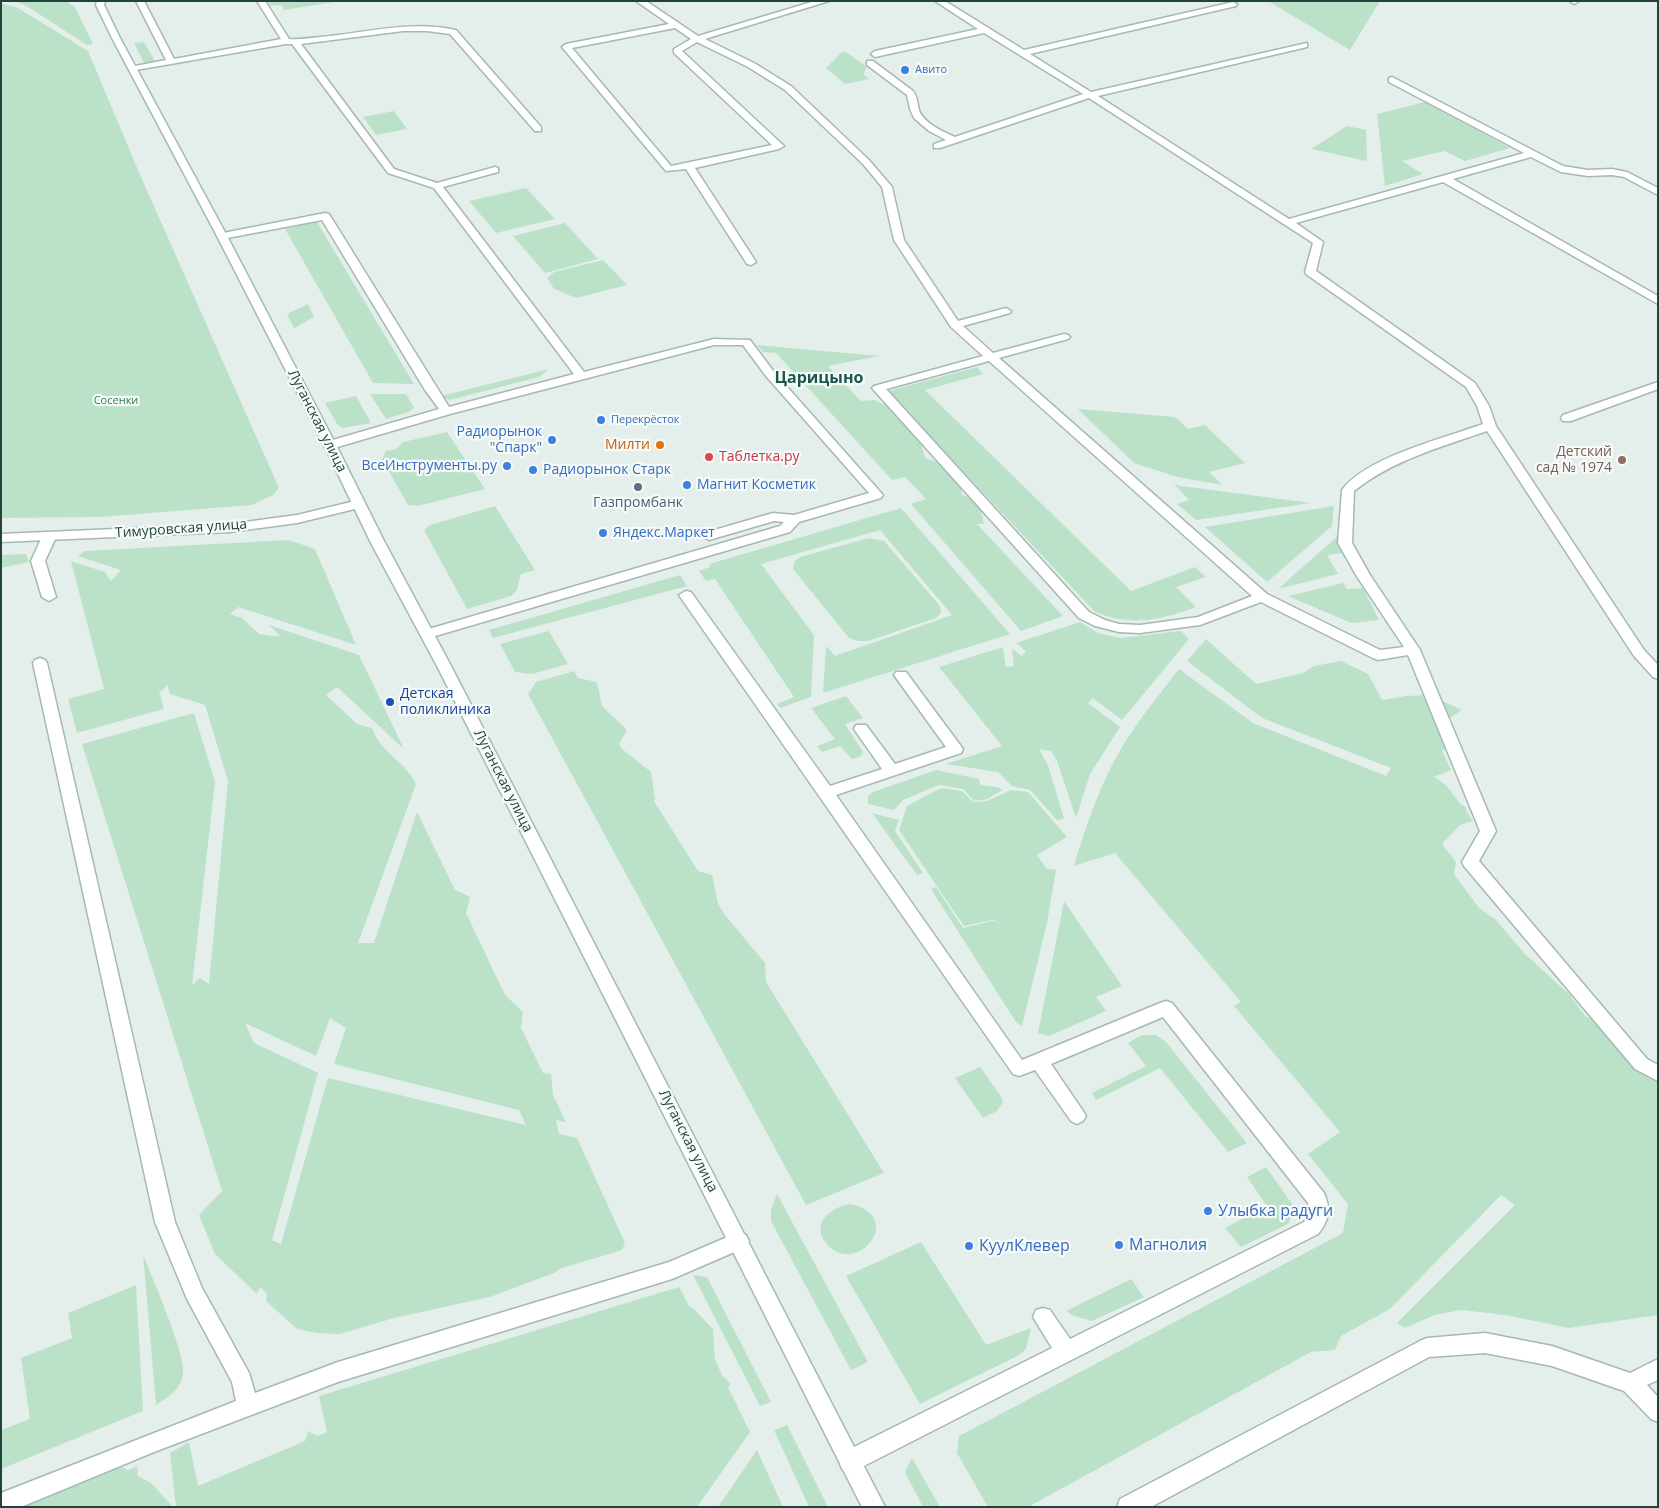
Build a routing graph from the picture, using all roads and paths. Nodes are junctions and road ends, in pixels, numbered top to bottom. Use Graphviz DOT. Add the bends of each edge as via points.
graph roads {
  1 [pos="140,1"];
  2 [pos="261,1"];
  3 [pos="640,1"];
  4 [pos="825,1"];
  5 [pos="939,1"];
  6 [pos="98,2"];
  7 [pos="1233,4"];
  8 [pos="676,25"];
  9 [pos="986,30"];
  10 [pos="696,39"];
  11 [pos="291,41"];
  12 [pos="1304,45"];
  13 [pos="1022,53"];
  14 [pos="875,54"];
  15 [pos="172,62"];
  16 [pos="870,63"];
  17 [pos="133,69"];
  18 [pos="1392,80"];
  19 [pos="1090,95"];
  20 [pos="538,129"];
  21 [pos="955,140"];
  22 [pos="937,146"];
  23 [pos="1532,154"];
  24 [pos="689,166"];
  25 [pos="495,170"];
  26 [pos="1444,178"];
  27 [pos="437,186"];
  28 [pos="1658,192"];
  29 [pos="1288,222"];
  30 [pos="222,236"];
  31 [pos="751,262"];
  32 [pos="1655,297"];
  33 [pos="1006,311"];
  34 [pos="954,325"];
  35 [pos="1064,337"];
  36 [pos="990,357"];
  37 [pos="582,377"];
  38 [pos="1658,385"];
  39 [pos="446,411"];
  40 [pos="1567,418"];
  41 [pos="1490,426"];
  42 [pos="330,445"];
  43 [pos="359,504"];
  44 [pos="794,519"];
  45 [pos="49,536"];
  46 [pos="709,536"];
  47 [pos="1,538"];
  48 [pos="686,595"];
  49 [pos="49,597"];
  50 [pos="1262,597"];
  51 [pos="427,634"];
  52 [pos="1413,650"];
  53 [pos="40,663"];
  54 [pos="1658,674"];
  55 [pos="901,675"];
  56 [pos="861,729"];
  57 [pos="891,770"];
  58 [pos="826,793"];
  59 [pos="1039,1061"];
  60 [pos="1658,1074"];
  61 [pos="1077,1116"];
  62 [pos="739,1241"];
  63 [pos="1043,1317"];
  64 [pos="1066,1351"];
  65 [pos="1658,1369"];
  66 [pos="1631,1383"];
  67 [pos="247,1406"];
  68 [pos="1658,1412"];
  69 [pos="850,1461"];
  70 [pos="1,1504"];
  71 [pos="874,1507"];
  72 [pos="1128,1507"];
  1 -- 15 [label="main road"];
  2 -- 11 [label="main road"];
  3 -- 8 [label="main road"];
  4 -- 10 [label="main road"];
  5 -- 9 [label="main road"];
  6 -- 17 [label="main road, Луганская улица"];
  7 -- 13 [label="main road"];
  8 -- 10 [label="main road"];
  8 -- 24 [label="main road" via="566,47 669,169"];
  9 -- 13 [label="main road"];
  9 -- 14 [label="main road"];
  10 -- 24 [label="main road" via="677,51 779,146"];
  10 -- 34 [label="main road" via="751,65 788,88 866,162 887,187 899,240"];
  11 -- 15 [label="main road"];
  11 -- 20 [label="main road" via="352,36 393,28 435,28 453,32"];
  11 -- 27 [label="main road" via="391,171"];
  12 -- 19 [label="main road"];
  13 -- 19 [label="main road"];
  15 -- 17 [label="main road"];
  16 -- 21 [label="main road" via="910,93 915,100 918,118 940,134"];
  17 -- 30 [label="main road, Луганская улица"];
  18 -- 23 [label="main road"];
  19 -- 21 [label="main road"];
  19 -- 29 [label="main road"];
  21 -- 22 [label="main road"];
  23 -- 26 [label="main road"];
  23 -- 28 [label="main road" via="1562,169 1627,175"];
  24 -- 31 [label="main road"];
  25 -- 27 [label="main road"];
  26 -- 29 [label="main road"];
  26 -- 32 [label="main road"];
  27 -- 37 [label="main road"];
  29 -- 41 [label="main road" via="1318,242 1310,272 1471,384"];
  30 -- 39 [label="main road" via="325,216"];
  30 -- 42 [label="main road, Луганская улица"];
  33 -- 34 [label="main road"];
  34 -- 36 [label="main road"];
  35 -- 36 [label="main road"];
  36 -- 50 [label="main road"];
  36 -- 50 [label="main road" via="878,388 1084,615 1100,624 1140,629 1200,621"];
  37 -- 39 [label="main road"];
  37 -- 44 [label="main road" via="714,342 746,342 770,374 877,495"];
  38 -- 40 [label="main road"];
  39 -- 42 [label="main road"];
  41 -- 52 [label="main road" via="1355,475 1348,490 1345,543"];
  41 -- 54 [label="main road" via="1638,653"];
  42 -- 43 [label="main road, Луганская улица"];
  43 -- 45 [label="main road, Тимуровская улица" via="296,519 230,528"];
  43 -- 51 [label="main road, Луганская улица"];
  44 -- 46 [label="main road" via="773,517"];
  44 -- 51 [label="main road" via="785,529"];
  45 -- 47 [label="main road, Тимуровская улица"];
  45 -- 49 [label="main road" via="38,561"];
  48 -- 58 [label="main road"];
  50 -- 52 [label="main road" via="1378,655"];
  51 -- 62 [label="main road, Луганская улица"];
  52 -- 60 [label="main road" via="1488,831 1470,862 1641,1064"];
  53 -- 67 [label="main road" via="165,1222 194,1293 242,1380"];
  55 -- 57 [label="main road" via="956,749"];
  56 -- 57 [label="main road"];
  57 -- 58 [label="main road"];
  58 -- 59 [label="main road" via="1019,1069"];
  59 -- 61 [label="main road"];
  59 -- 64 [label="main road" via="1166,1008 1317,1199 1320,1210 1318,1220 1311,1228"];
  62 -- 67 [label="main road" via="672,1270 338,1372"];
  62 -- 69 [label="main road, Луганская улица"];
  63 -- 64 [label="main road"];
  64 -- 69 [label="main road"];
  65 -- 66 [label="main road"];
  66 -- 68 [label="main road"];
  66 -- 72 [label="main road" via="1552,1356 1485,1343 1427,1348"];
  67 -- 70 [label="main road"];
  69 -- 71 [label="main road, Луганская улица"];
}
